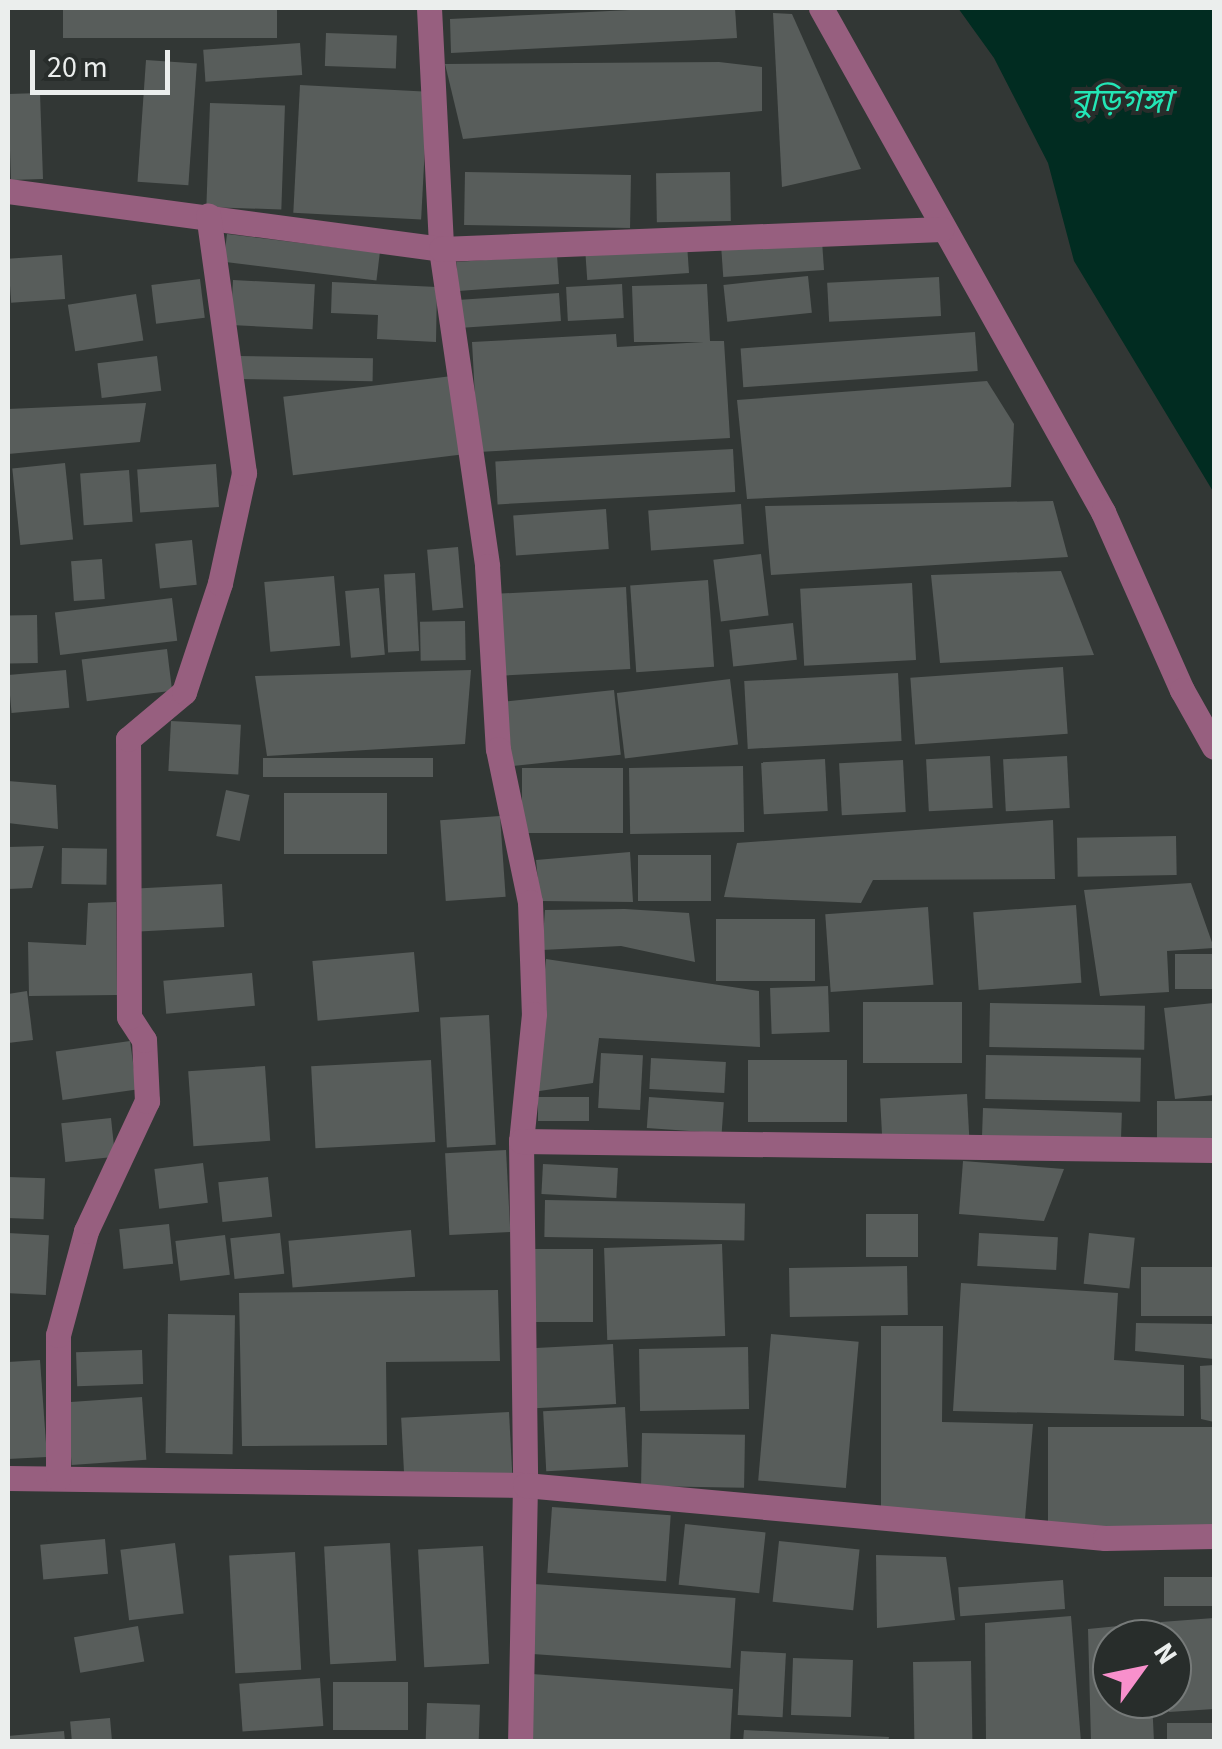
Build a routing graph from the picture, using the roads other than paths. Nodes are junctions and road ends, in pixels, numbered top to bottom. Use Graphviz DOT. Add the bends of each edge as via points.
graph roads {
  1 [pos="430,8"];
  2 [pos="821,8"];
  3 [pos="8,191"];
  4 [pos="208,216"];
  5 [pos="942,228"];
  6 [pos="440,248"];
  7 [pos="1214,748"];
  8 [pos="522,1141"];
  9 [pos="1214,1150"];
  10 [pos="8,1478"];
  11 [pos="58,1478"];
  12 [pos="525,1485"];
  13 [pos="1214,1536"];
  14 [pos="520,1742"];
  1 -- 6 [label="street"];
  2 -- 5 [label="street"];
  3 -- 4 [label="street"];
  4 -- 6 [label="street"];
  4 -- 11 [label="street" via="244,473 220,583 184,692 128,739 129,1016 144,1040 147,1101 86,1231 58,1335"];
  5 -- 6 [label="street"];
  5 -- 7 [label="street" via="1103,512"];
  6 -- 8 [label="street" via="486,566 498,749 530,902 534,1014"];
  8 -- 9 [label="street"];
  8 -- 12 [label="street"];
  10 -- 11 [label="street"];
  11 -- 12 [label="street"];
  12 -- 13 [label="street" via="1105,1538"];
  12 -- 14 [label="street"];
}
